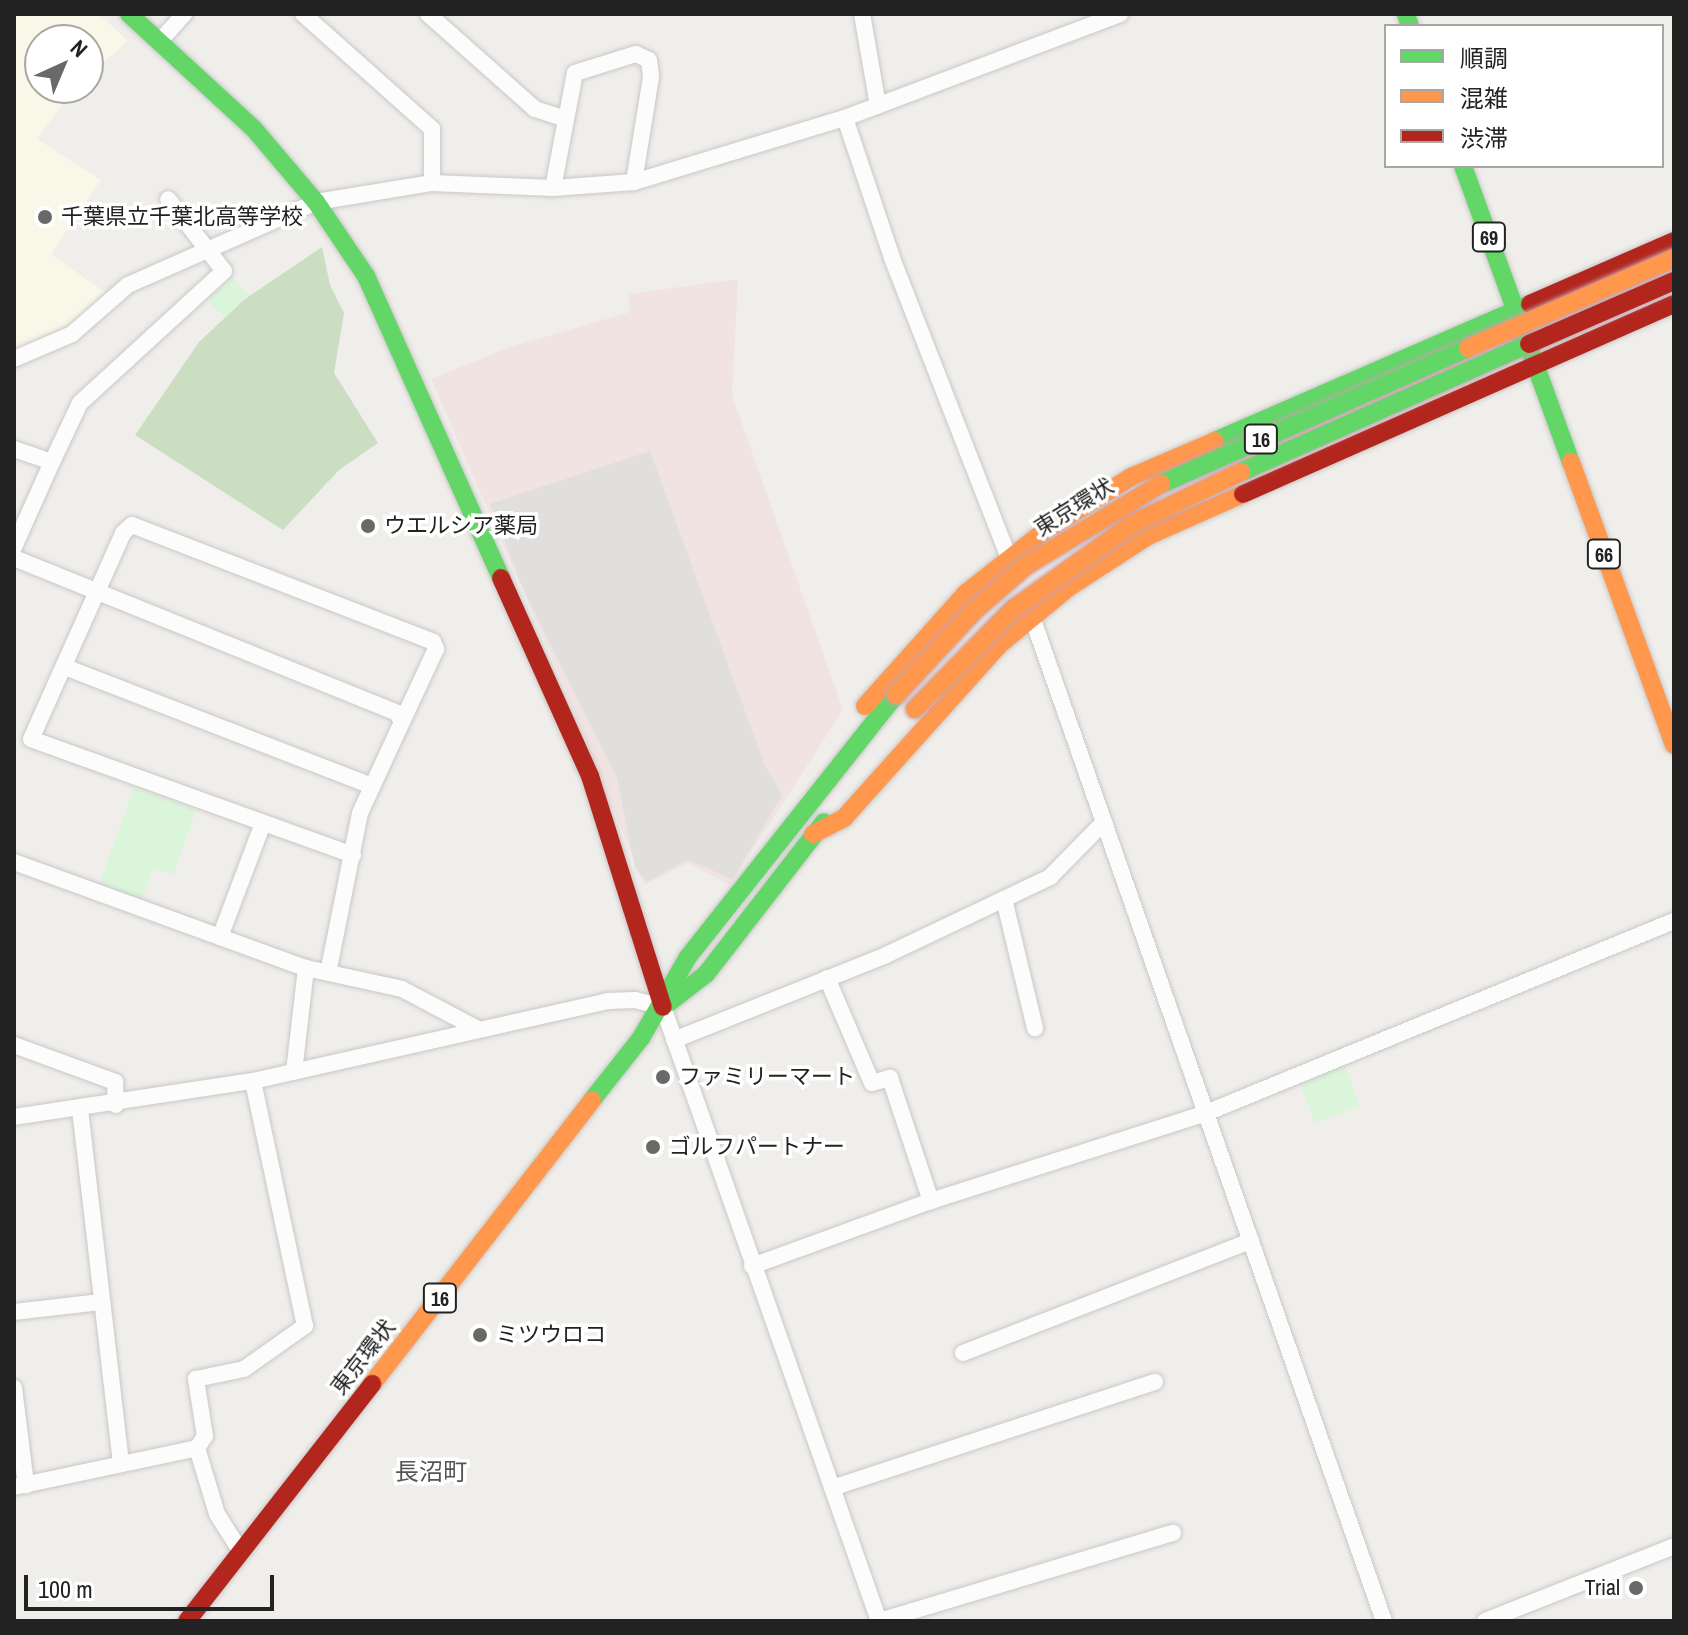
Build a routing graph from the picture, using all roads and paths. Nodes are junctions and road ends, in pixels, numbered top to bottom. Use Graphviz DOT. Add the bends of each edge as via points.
graph roads {
  1 [pos="129,14"];
  2 [pos="184,14"];
  3 [pos="303,14"];
  4 [pos="428,14"];
  5 [pos="862,14"];
  6 [pos="1120,14"];
  7 [pos="159,42"];
  8 [pos="878,106"];
  9 [pos="845,118"];
  10 [pos="565,119"];
  11 [pos="1464,168"];
  12 [pos="634,182"];
  13 [pos="432,183"];
  14 [pos="553,188"];
  15 [pos="168,199"];
  16 [pos="316,202"];
  17 [pos="1674,241"];
  18 [pos="210,251"];
  19 [pos="1674,258"];
  20 [pos="1674,281"];
  21 [pos="1674,304"];
  22 [pos="1514,308"];
  23 [pos="14,359"];
  24 [pos="1534,362"];
  25 [pos="14,449"];
  26 [pos="52,462"];
  27 [pos="14,547"];
  28 [pos="1008,556"];
  29 [pos="14,558"];
  30 [pos="98,596"];
  31 [pos="1032,617"];
  32 [pos="65,667"];
  33 [pos="402,722"];
  34 [pos="1674,745"];
  35 [pos="372,786"];
  36 [pos="795,822"];
  37 [pos="1104,822"];
  38 [pos="263,823"];
  39 [pos="813,834"];
  40 [pos="353,855"];
  41 [pos="14,862"];
  42 [pos="1004,899"];
  43 [pos="1674,921"];
  44 [pos="220,937"];
  45 [pos="306,968"];
  46 [pos="328,973"];
  47 [pos="827,978"];
  48 [pos="663,1007"];
  49 [pos="1035,1028"];
  50 [pos="478,1029"];
  51 [pos="674,1040"];
  52 [pos="14,1045"];
  53 [pos="294,1072"];
  54 [pos="253,1081"];
  55 [pos="116,1105"];
  56 [pos="80,1109"];
  57 [pos="1206,1113"];
  58 [pos="14,1117"];
  59 [pos="931,1201"];
  60 [pos="1251,1241"];
  61 [pos="752,1266"];
  62 [pos="101,1302"];
  63 [pos="14,1312"];
  64 [pos="963,1353"];
  65 [pos="1155,1382"];
  66 [pos="14,1388"];
  67 [pos="197,1448"];
  68 [pos="121,1463"];
  69 [pos="20,1486"];
  70 [pos="832,1488"];
  71 [pos="1173,1533"];
  72 [pos="1674,1546"];
  73 [pos="241,1552"];
  74 [pos="187,1621"];
  75 [pos="879,1621"];
  76 [pos="1384,1621"];
  77 [pos="1485,1621"];
  1 -- 7 [label="main road"];
  2 -- 7 [label="street"];
  3 -- 13 [label="street" via="432,129"];
  4 -- 10 [label="street" via="535,109"];
  5 -- 8 [label="street"];
  6 -- 8 [label="street"];
  7 -- 16 [label="main road" via="254,129"];
  8 -- 9 [label="street"];
  9 -- 12 [label="street"];
  9 -- 28 [label="street" via="892,258"];
  10 -- 12 [label="street" via="571,80 582,67 636,54 649,60 651,77"];
  10 -- 14 [label="street"];
  11 -- 22 [label="main road, 69"];
  12 -- 14 [label="street"];
  13 -- 14 [label="street"];
  13 -- 16 [label="street"];
  15 -- 18 [label="street"];
  16 -- 18 [label="street"];
  16 -- 48 [label="main road" via="366,276 395,332 551,684 590,776"];
  17 -- 22 [label="main road"];
  18 -- 23 [label="street" via="128,285 72,334"];
  18 -- 26 [label="street" via="224,271 80,403"];
  19 -- 36 [label="main road, 東京環状 / 16, bridge" via="1193,469 1096,519 1027,565 974,611 896,695"];
  20 -- 39 [label="main road, 東京環状 / 16, bridge" via="1271,457 1132,524 1004,617 915,709"];
  21 -- 24 [label="main road"];
  22 -- 24 [label="main road"];
  22 -- 28 [label="main road" via="1131,477"];
  24 -- 31 [label="main road, 16" via="1197,510 1068,588"];
  24 -- 34 [label="main road, 66"];
  25 -- 26 [label="street"];
  26 -- 27 [label="street"];
  28 -- 36 [label="main road" via="897,665 808,785"];
  29 -- 30 [label="street"];
  30 -- 32 [label="street"];
  30 -- 33 [label="street" via="383,706"];
  30 -- 33 [label="street" via="123,533 139,526 433,642 436,649"];
  31 -- 37 [label="street"];
  31 -- 39 [label="main road, 16" via="937,712 844,818"];
  32 -- 35 [label="street"];
  32 -- 38 [label="street" via="31,739"];
  33 -- 35 [label="street"];
  35 -- 40 [label="street" via="360,813"];
  36 -- 48 [label="main road, 東京環状 / 16" via="688,957"];
  37 -- 42 [label="street" via="1050,877"];
  37 -- 57 [label="street"];
  38 -- 40 [label="street"];
  38 -- 44 [label="street"];
  39 -- 48 [label="main road, 東京環状 / 16" via="706,974"];
  40 -- 46 [label="street" via="338,903"];
  41 -- 44 [label="street"];
  42 -- 47 [label="street"];
  42 -- 49 [label="street"];
  43 -- 57 [label="street"];
  44 -- 45 [label="street"];
  45 -- 46 [label="street"];
  45 -- 53 [label="street"];
  46 -- 50 [label="street" via="402,989"];
  47 -- 51 [label="street"];
  47 -- 59 [label="street" via="872,1083 890,1078"];
  48 -- 50 [label="street" via="607,1001"];
  48 -- 51 [label="street"];
  48 -- 73 [label="main road, 東京環状 / 16"];
  50 -- 53 [label="street"];
  51 -- 61 [label="street"];
  52 -- 55 [label="street" via="115,1082"];
  53 -- 54 [label="street"];
  54 -- 55 [label="street"];
  54 -- 67 [label="street" via="305,1326 244,1369 196,1379 205,1436"];
  55 -- 56 [label="street"];
  56 -- 58 [label="street"];
  56 -- 62 [label="street"];
  57 -- 59 [label="street"];
  57 -- 60 [label="street"];
  59 -- 61 [label="street"];
  60 -- 64 [label="street"];
  60 -- 76 [label="street"];
  61 -- 70 [label="street"];
  62 -- 63 [label="street"];
  62 -- 68 [label="street"];
  65 -- 70 [label="street"];
  66 -- 69 [label="street"];
  67 -- 68 [label="street"];
  67 -- 73 [label="street" via="217,1514"];
  68 -- 69 [label="street"];
  70 -- 75 [label="street"];
  71 -- 75 [label="street"];
  72 -- 77 [label="street"];
  73 -- 74 [label="main road, 東京環状 / 16"];
}
